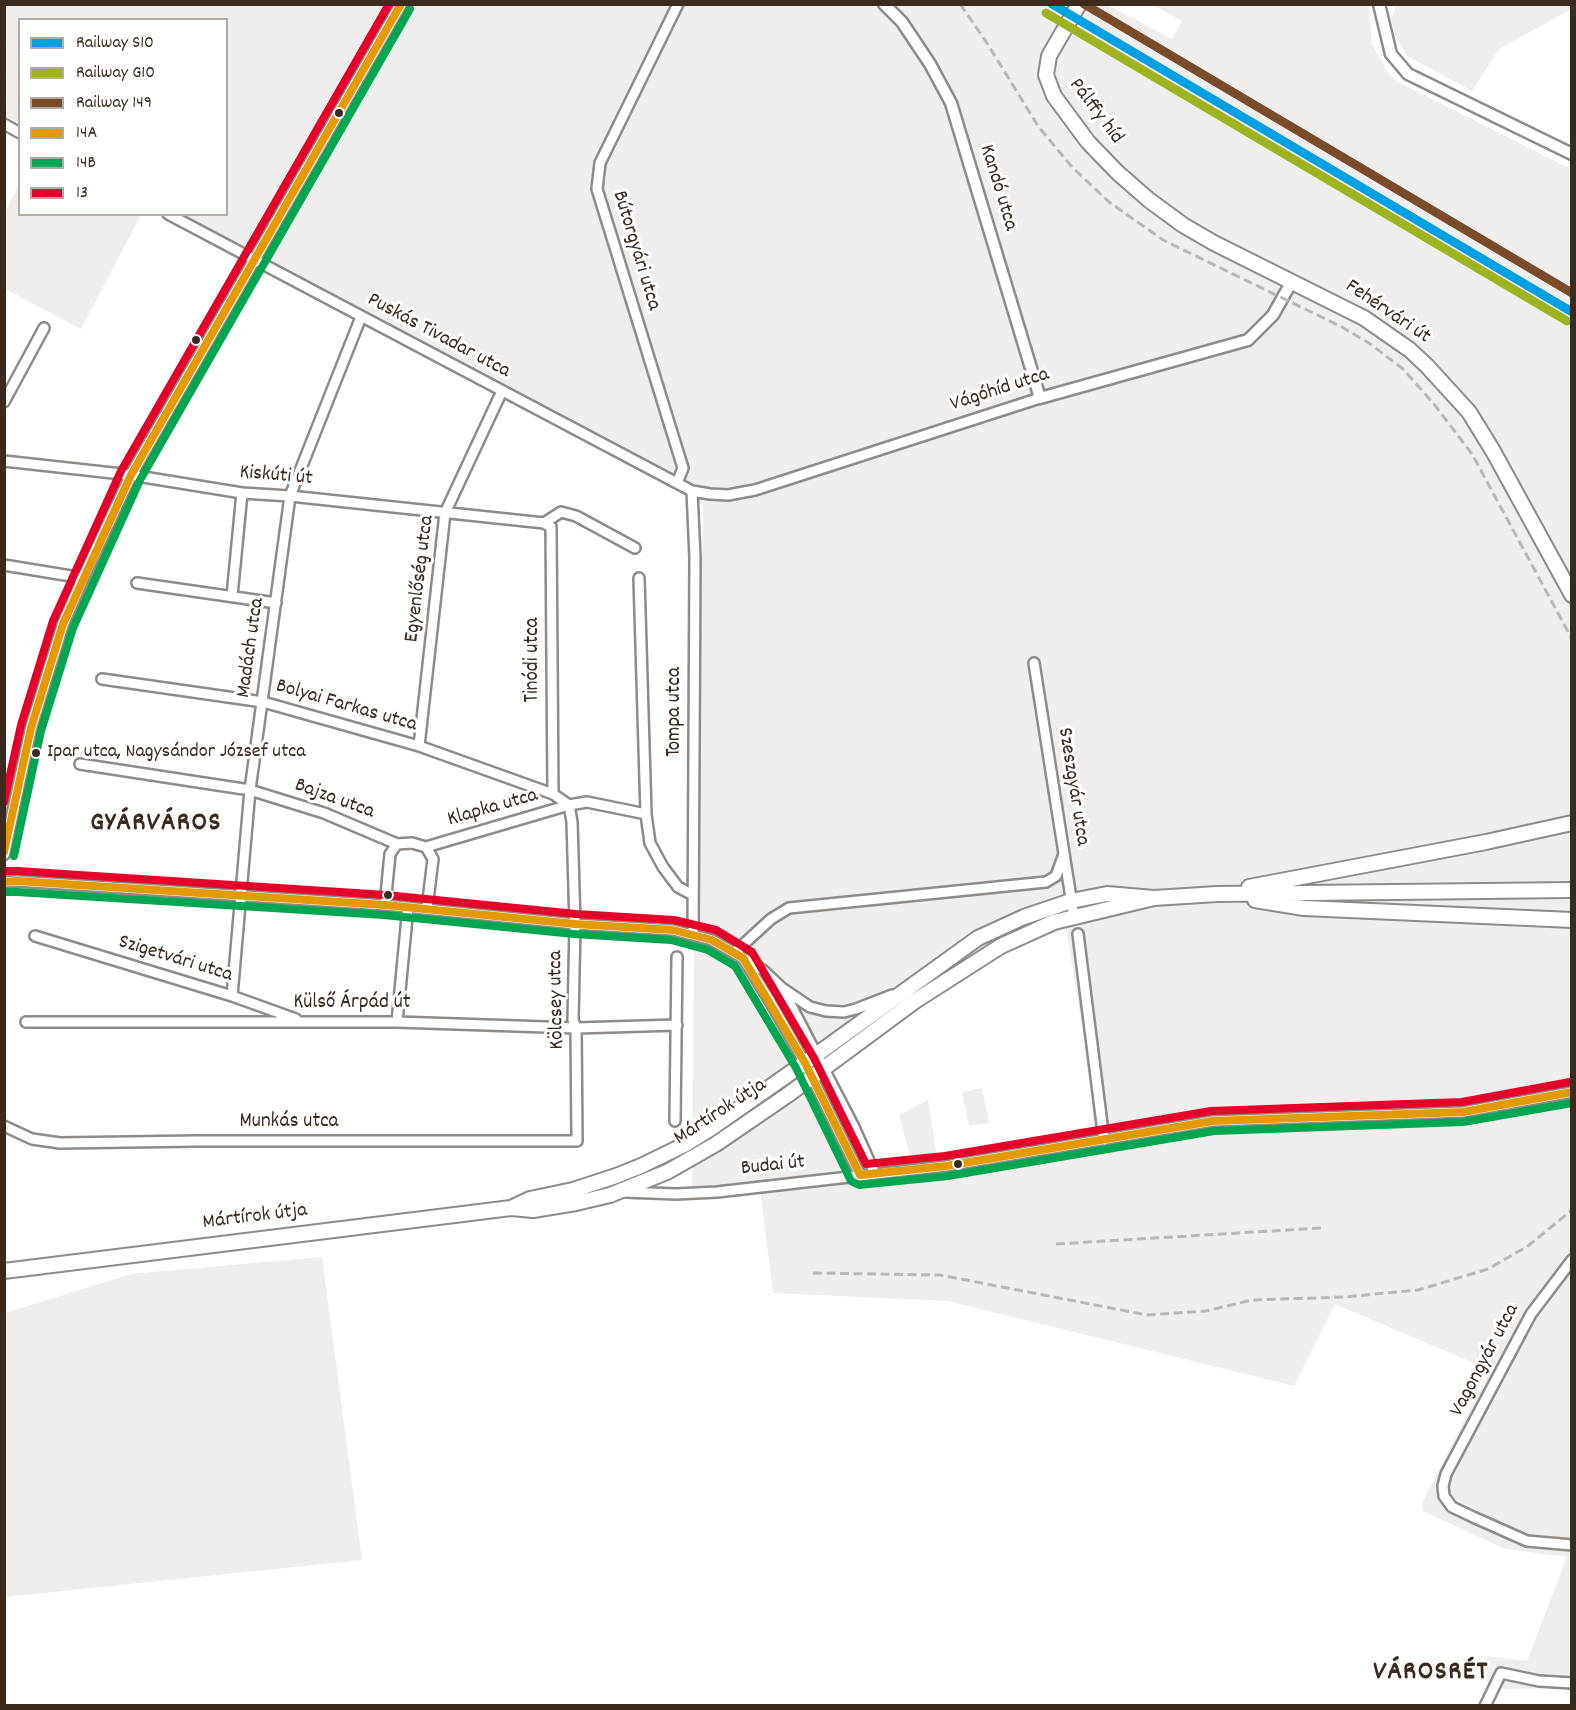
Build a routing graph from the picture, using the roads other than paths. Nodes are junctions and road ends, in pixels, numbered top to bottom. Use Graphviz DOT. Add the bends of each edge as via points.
graph roads {
  1 [pos="401,4"];
  2 [pos="678,4"];
  3 [pos="884,4"];
  4 [pos="1079,4"];
  5 [pos="1379,4"];
  6 [pos="1570,152"];
  7 [pos="1149,200"];
  8 [pos="172,216"];
  9 [pos="255,260"];
  10 [pos="1292,280"];
  11 [pos="361,316"];
  12 [pos="44,328"];
  13 [pos="502,392"];
  14 [pos="1041,398"];
  15 [pos="4,402"];
  16 [pos="4,461"];
  17 [pos="131,475"];
  18 [pos="676,483"];
  19 [pos="692,491"];
  20 [pos="242,493"];
  21 [pos="290,496"];
  22 [pos="445,513"];
  23 [pos="548,525"];
  24 [pos="635,549"];
  25 [pos="4,565"];
  26 [pos="82,578"];
  27 [pos="639,578"];
  28 [pos="137,583"];
  29 [pos="1572,595"];
  30 [pos="232,596"];
  31 [pos="276,603"];
  32 [pos="1034,663"];
  33 [pos="102,679"];
  34 [pos="262,702"];
  35 [pos="419,746"];
  36 [pos="80,764"];
  37 [pos="250,790"];
  38 [pos="553,794"];
  39 [pos="569,806"];
  40 [pos="646,814"];
  41 [pos="1572,823"];
  42 [pos="397,844"];
  43 [pos="426,847"];
  44 [pos="4,854"];
  45 [pos="1064,854"];
  46 [pos="4,882"];
  47 [pos="1572,890"];
  48 [pos="1217,894"];
  49 [pos="241,896"];
  50 [pos="693,896"];
  51 [pos="1154,898"];
  52 [pos="1071,901"];
  53 [pos="385,905"];
  54 [pos="408,907"];
  55 [pos="428,909"];
  56 [pos="1074,917"];
  57 [pos="1572,920"];
  58 [pos="575,924"];
  59 [pos="693,934"];
  60 [pos="1078,934"];
  61 [pos="36,936"];
  62 [pos="739,955"];
  63 [pos="677,957"];
  64 [pos="782,988"];
  65 [pos="908,988"];
  66 [pos="232,996"];
  67 [pos="26,1022"];
  68 [pos="304,1022"];
  69 [pos="397,1022"];
  70 [pos="677,1025"];
  71 [pos="576,1028"];
  72 [pos="811,1059"];
  73 [pos="824,1069"];
  74 [pos="812,1077"];
  75 [pos="1572,1092"];
  76 [pos="675,1121"];
  77 [pos="4,1126"];
  78 [pos="1104,1140"];
  79 [pos="578,1141"];
  80 [pos="875,1174"];
  81 [pos="860,1175"];
  82 [pos="619,1191"];
  83 [pos="511,1208"];
  84 [pos="1572,1260"];
  85 [pos="4,1271"];
  86 [pos="1572,1545"];
  87 [pos="1572,1683"];
  88 [pos="1485,1706"];
  1 -- 9 [label="street"];
  2 -- 18 [label="street, Bútorgyári utca" via="600,163 597,189 683,468"];
  3 -- 14 [label="street, Kandó utca" via="902,22 951,103"];
  4 -- 7 [label="main road, Pálffy híd" via="1049,56 1049,85 1088,142"];
  5 -- 6 [label="street" via="1391,54 1408,74"];
  7 -- 10 [label="main road, Fehérvári út" via="1214,243"];
  8 -- 9 [label="street, Puskás Tivadar utca"];
  9 -- 11 [label="street, Puskás Tivadar utca"];
  9 -- 17 [label="street"];
  10 -- 14 [label="street, Vágóhíd utca" via="1273,315 1248,340"];
  10 -- 29 [label="main road, Fehérvári út" via="1388,334 1449,389 1493,451"];
  11 -- 13 [label="street, Puskás Tivadar utca"];
  11 -- 21 [label="street, Madách utca"];
  12 -- 15 [label="street"];
  13 -- 18 [label="street, Puskás Tivadar utca"];
  13 -- 22 [label="street, Egyenlőség utca"];
  14 -- 19 [label="street, Vágóhíd utca" via="754,490 716,495"];
  16 -- 17 [label="street, Kiskúti út"];
  17 -- 20 [label="street, Kiskúti út"];
  17 -- 26 [label="street"];
  18 -- 19 [label="street, Puskás Tivadar utca"];
  19 -- 50 [label="street, Tompa utca"];
  20 -- 21 [label="street, Kiskúti út"];
  20 -- 30 [label="street"];
  21 -- 22 [label="street, Kiskúti út"];
  21 -- 31 [label="street, Madách utca"];
  22 -- 23 [label="street, Kiskúti út"];
  22 -- 35 [label="street, Egyenlőség utca"];
  23 -- 24 [label="street, Kiskúti út" via="561,512 576,516"];
  23 -- 38 [label="street, Tinódi utca"];
  25 -- 26 [label="street"];
  26 -- 44 [label="street" via="63,624 34,718"];
  27 -- 40 [label="street"];
  28 -- 30 [label="street"];
  30 -- 31 [label="street"];
  31 -- 34 [label="street, Madách utca"];
  32 -- 45 [label="street, Szeszgyár utca"];
  33 -- 34 [label="street, Bolyai Farkas utca"];
  34 -- 35 [label="street, Bolyai Farkas utca"];
  34 -- 37 [label="street, Madách utca"];
  35 -- 38 [label="street, Bolyai Farkas utca"];
  36 -- 37 [label="street, Bajza utca"];
  37 -- 42 [label="street, Bajza utca" via="324,813"];
  37 -- 49 [label="street, Madách utca"];
  38 -- 39 [label="street, Bolyai Farkas utca"];
  39 -- 40 [label="street" via="587,802"];
  39 -- 43 [label="street, Klapka utca"];
  39 -- 58 [label="street, Kölcsey utca"];
  40 -- 50 [label="street" via="650,843 663,867 678,887"];
  41 -- 48 [label="main road"];
  42 -- 43 [label="street, Bajza utca"];
  42 -- 53 [label="street" via="390,854"];
  43 -- 55 [label="street" via="433,859"];
  45 -- 52 [label="street, Szeszgyár utca"];
  45 -- 62 [label="street" via="1051,880 789,908 771,920"];
  46 -- 49 [label="street"];
  47 -- 48 [label="main road"];
  48 -- 51 [label="main road"];
  48 -- 57 [label="main road" via="1304,908"];
  49 -- 53 [label="street"];
  49 -- 66 [label="street, Madách utca"];
  50 -- 59 [label="street, Tompa utca"];
  51 -- 52 [label="main road, Mártírok útja" via="1107,894"];
  51 -- 56 [label="main road, Mártírok útja"];
  52 -- 56 [label="street, Szeszgyár utca"];
  52 -- 65 [label="main road, Mártírok útja" via="978,938"];
  53 -- 54 [label="street"];
  54 -- 55 [label="street"];
  54 -- 69 [label="street"];
  55 -- 58 [label="street"];
  56 -- 73 [label="main road, Mártírok útja" via="1034,930 986,955 915,1001"];
  58 -- 59 [label="street"];
  58 -- 71 [label="street, Kölcsey utca"];
  59 -- 62 [label="street"];
  60 -- 78 [label="street"];
  61 -- 66 [label="street, Szigetvári utca"];
  62 -- 64 [label="street"];
  62 -- 72 [label="street"];
  63 -- 70 [label="street"];
  64 -- 65 [label="street" via="810,1007 844,1012"];
  64 -- 72 [label="street"];
  65 -- 72 [label="main road, Mártírok útja"];
  66 -- 68 [label="street, Szigetvári utca"];
  67 -- 68 [label="street, Külső Árpád út"];
  68 -- 69 [label="street, Külső Árpád út"];
  69 -- 71 [label="street, Külső Árpád út"];
  70 -- 71 [label="street, Külső Árpád út"];
  70 -- 76 [label="street"];
  71 -- 79 [label="street, Kölcsey utca"];
  72 -- 73 [label="street"];
  72 -- 74 [label="street"];
  72 -- 83 [label="main road, Mártírok útja" via="710,1129 661,1157 615,1176 530,1199"];
  73 -- 74 [label="main road, Mártírok útja"];
  73 -- 80 [label="street"];
  74 -- 81 [label="street"];
  74 -- 82 [label="main road, Mártírok útja" via="716,1144 667,1172"];
  75 -- 78 [label="street, Budai út" via="1463,1112 1213,1121"];
  77 -- 79 [label="street, Munkás utca" via="32,1139 60,1143"];
  78 -- 80 [label="street, Budai út"];
  80 -- 81 [label="street, Budai út"];
  81 -- 82 [label="street, Budai út" via="717,1192"];
  82 -- 83 [label="main road, Mártírok útja" via="533,1210"];
  83 -- 85 [label="main road, Mártírok útja"];
  84 -- 86 [label="street, Vagongyár utca" via="1531,1314 1443,1486 1444,1496 1452,1507 1473,1517 1527,1541"];
  87 -- 88 [label="street" via="1501,1673"];
}
